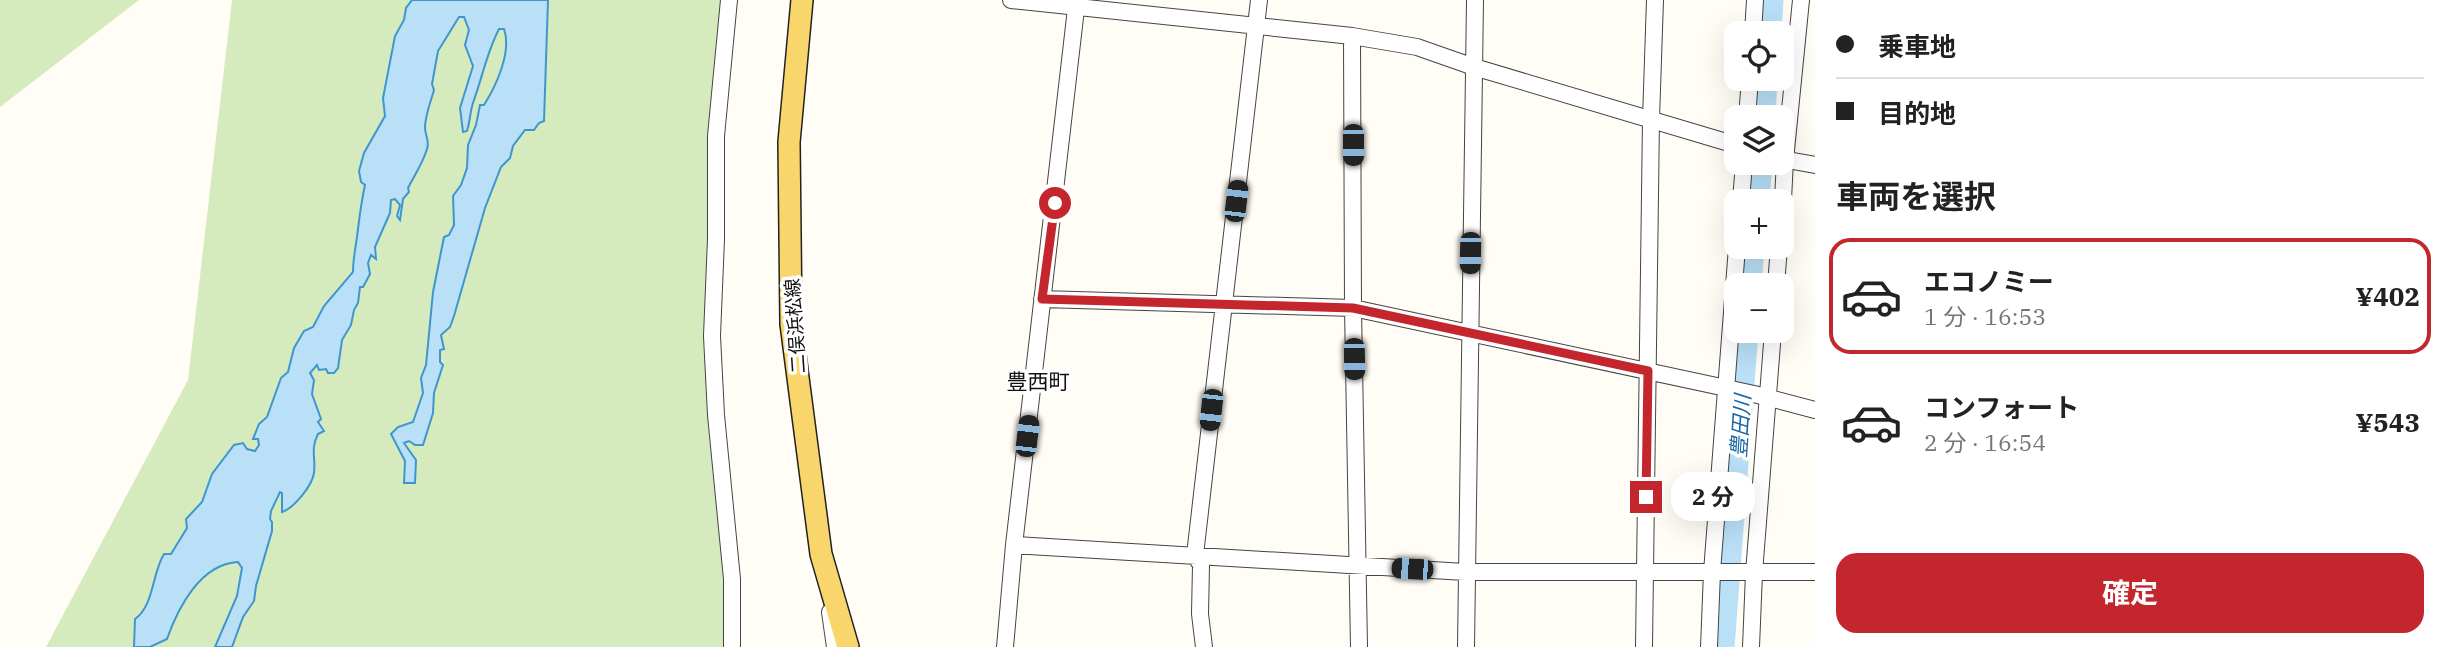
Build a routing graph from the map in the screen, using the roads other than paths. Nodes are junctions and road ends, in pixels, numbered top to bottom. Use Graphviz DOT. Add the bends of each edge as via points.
graph roads {
  1 [pos="729,0"];
  2 [pos="802,0"];
  3 [pos="1011,0"];
  4 [pos="1259,0"];
  5 [pos="1475,0"];
  6 [pos="1655,0"];
  7 [pos="1755,0"];
  8 [pos="1801,0"];
  9 [pos="1077,3"];
  10 [pos="1754,21"];
  11 [pos="1256,26"];
  12 [pos="1352,36"];
  13 [pos="1474,67"];
  14 [pos="1789,105"];
  15 [pos="1651,119"];
  16 [pos="1724,141"];
  17 [pos="1794,161"];
  18 [pos="1815,165"];
  19 [pos="1736,259"];
  20 [pos="1042,299"];
  21 [pos="1223,303"];
  22 [pos="1353,308"];
  23 [pos="1469,333"];
  24 [pos="1771,343"];
  25 [pos="1648,371"];
  26 [pos="1726,389"];
  27 [pos="1761,396"];
  28 [pos="1815,410"];
  29 [pos="1014,545"];
  30 [pos="821,554"];
  31 [pos="1195,555"];
  32 [pos="1359,566"];
  33 [pos="1465,572"];
  34 [pos="1644,572"];
  35 [pos="1715,572"];
  36 [pos="1815,572"];
  37 [pos="1748,573"];
  38 [pos="732,647"];
  39 [pos="835,647"];
  40 [pos="848,647"];
  41 [pos="1005,647"];
  42 [pos="1204,647"];
  43 [pos="1359,647"];
  44 [pos="1466,647"];
  45 [pos="1644,647"];
  46 [pos="1709,647"];
  47 [pos="1751,647"];
  1 -- 38 [label="street" via="716,136 712,336 731,568"];
  2 -- 30 [label="main road, 二俣浜松線" via="789,142 791,324"];
  3 -- 9 [label="street"];
  4 -- 11 [label="street"];
  5 -- 13 [label="street"];
  6 -- 15 [label="street"];
  7 -- 10 [label="street"];
  8 -- 14 [label="street"];
  9 -- 11 [label="street"];
  9 -- 20 [label="street"];
  11 -- 12 [label="street"];
  11 -- 21 [label="street"];
  12 -- 13 [label="street" via="1416,47"];
  12 -- 22 [label="street"];
  13 -- 15 [label="street"];
  13 -- 23 [label="street"];
  15 -- 16 [label="street"];
  15 -- 25 [label="street"];
  17 -- 18 [label="street"];
  19 -- 26 [label="street"];
  20 -- 21 [label="street"];
  20 -- 29 [label="street"];
  21 -- 22 [label="street"];
  21 -- 31 [label="street"];
  22 -- 23 [label="street"];
  22 -- 32 [label="street"];
  23 -- 25 [label="street"];
  23 -- 33 [label="street"];
  24 -- 27 [label="street"];
  25 -- 26 [label="street"];
  25 -- 34 [label="street"];
  26 -- 27 [label="street"];
  26 -- 35 [label="street"];
  27 -- 28 [label="street"];
  27 -- 37 [label="street"];
  29 -- 31 [label="street"];
  29 -- 41 [label="street"];
  30 -- 39 [label="street"];
  30 -- 40 [label="main road, 二俣浜松線"];
  31 -- 32 [label="street"];
  31 -- 42 [label="street" via="1201,565"];
  32 -- 33 [label="street"];
  32 -- 43 [label="street"];
  33 -- 34 [label="street"];
  33 -- 44 [label="street"];
  34 -- 35 [label="street"];
  34 -- 45 [label="street"];
  35 -- 37 [label="street"];
  35 -- 46 [label="street"];
  36 -- 37 [label="street"];
  37 -- 47 [label="street"];
}
